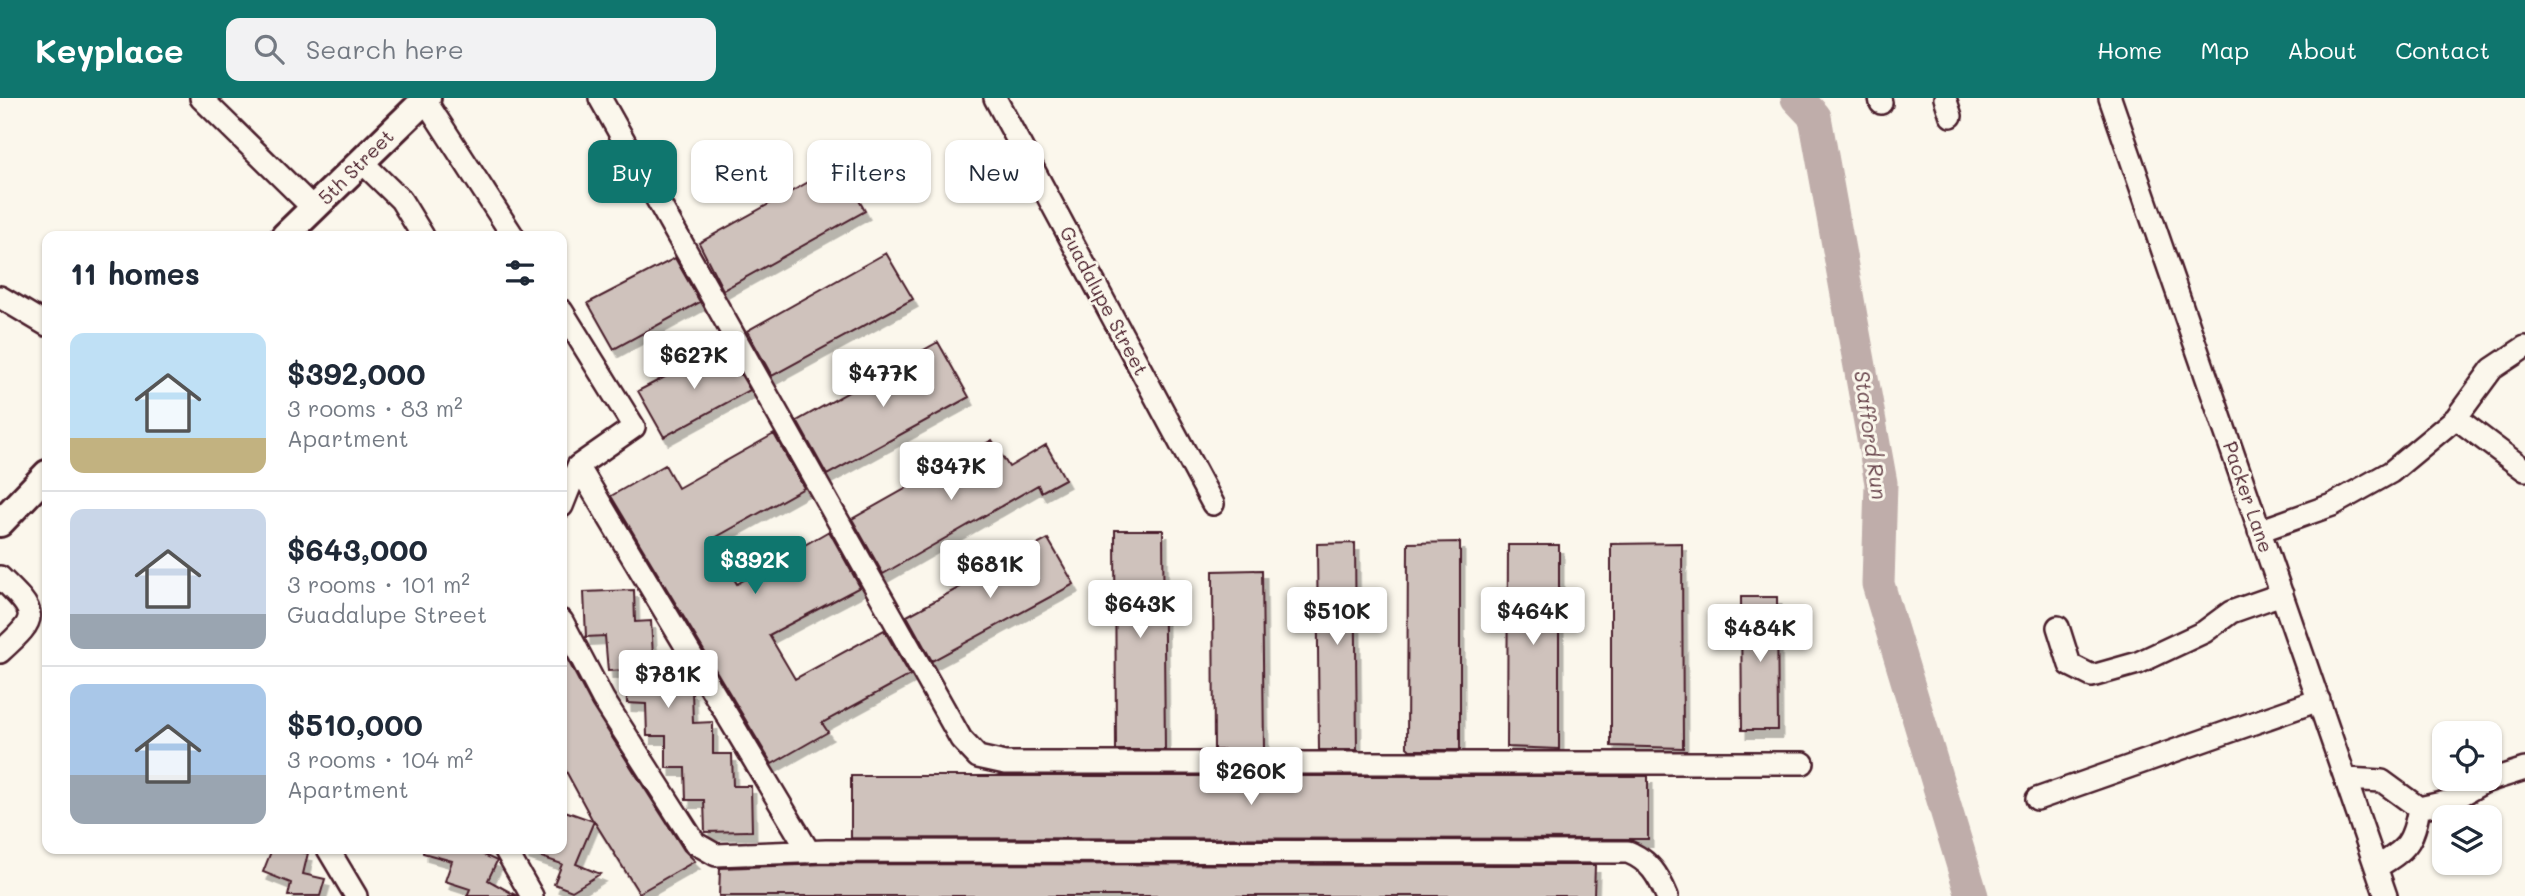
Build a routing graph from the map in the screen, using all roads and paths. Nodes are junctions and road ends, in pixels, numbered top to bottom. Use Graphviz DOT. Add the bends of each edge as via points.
graph roads {
  1 [pos="201,98"];
  2 [pos="600,98"];
  3 [pos="995,98"];
  4 [pos="2110,98"];
  5 [pos="426,99"];
  6 [pos="361,162"];
  7 [pos="314,209"];
  8 [pos="290,231"];
  9 [pos="419,231"];
  10 [pos="510,231"];
  11 [pos="0,297"];
  12 [pos="567,319"];
  13 [pos="42,322"];
  14 [pos="2525,347"];
  15 [pos="2456,418"];
  16 [pos="578,466"];
  17 [pos="2525,470"];
  18 [pos="42,479"];
  19 [pos="567,494"];
  20 [pos="1213,504"];
  21 [pos="0,523"];
  22 [pos="2259,531"];
  23 [pos="0,577"];
  24 [pos="2282,594"];
  25 [pos="2058,627"];
  26 [pos="567,631"];
  27 [pos="0,652"];
  28 [pos="2319,700"];
  29 [pos="1803,763"];
  30 [pos="2525,769"];
  31 [pos="2347,779"];
  32 [pos="2037,799"];
  33 [pos="2419,808"];
  34 [pos="809,852"];
  35 [pos="331,854"];
  36 [pos="508,854"];
  37 [pos="2376,867"];
  38 [pos="356,896"];
  39 [pos="532,896"];
  40 [pos="1667,896"];
  41 [pos="2386,896"];
  1 -- 7 [label="street"];
  2 -- 29 [label="street" via="961,739 978,757 1005,763"];
  3 -- 20 [label="street, Guadalupe Street"];
  4 -- 22 [label="street, Packer Lane"];
  5 -- 6 [label="main road, 5th Street"];
  5 -- 10 [label="street"];
  6 -- 7 [label="main road, 5th Street"];
  6 -- 9 [label="street" via="401,201"];
  7 -- 8 [label="main road, 5th Street"];
  11 -- 13 [label="street"];
  12 -- 16 [label="street" via="634,427"];
  14 -- 15 [label="street" via="2492,369"];
  15 -- 17 [label="street"];
  15 -- 22 [label="street" via="2363,489"];
  16 -- 19 [label="street"];
  16 -- 34 [label="street"];
  18 -- 21 [label="main road"];
  22 -- 24 [label="street, Packer Lane"];
  23 -- 27 [label="street" via="31,614 27,628"];
  24 -- 25 [label="street" via="2231,612 2204,632 2138,663 2092,676 2070,665"];
  24 -- 28 [label="street, Packer Lane"];
  26 -- 34 [label="street" via="603,699 695,843 716,855"];
  28 -- 31 [label="street, Packer Lane"];
  28 -- 32 [label="street"];
  30 -- 33 [label="street" via="2484,782 2451,801"];
  31 -- 33 [label="street" via="2382,781"];
  31 -- 37 [label="street, Packer Lane"];
  33 -- 37 [label="street" via="2414,834 2403,852"];
  34 -- 40 [label="street" via="1628,852 1643,858"];
  35 -- 38 [label="street"];
  36 -- 39 [label="street"];
  37 -- 41 [label="street, Packer Lane"];
}
